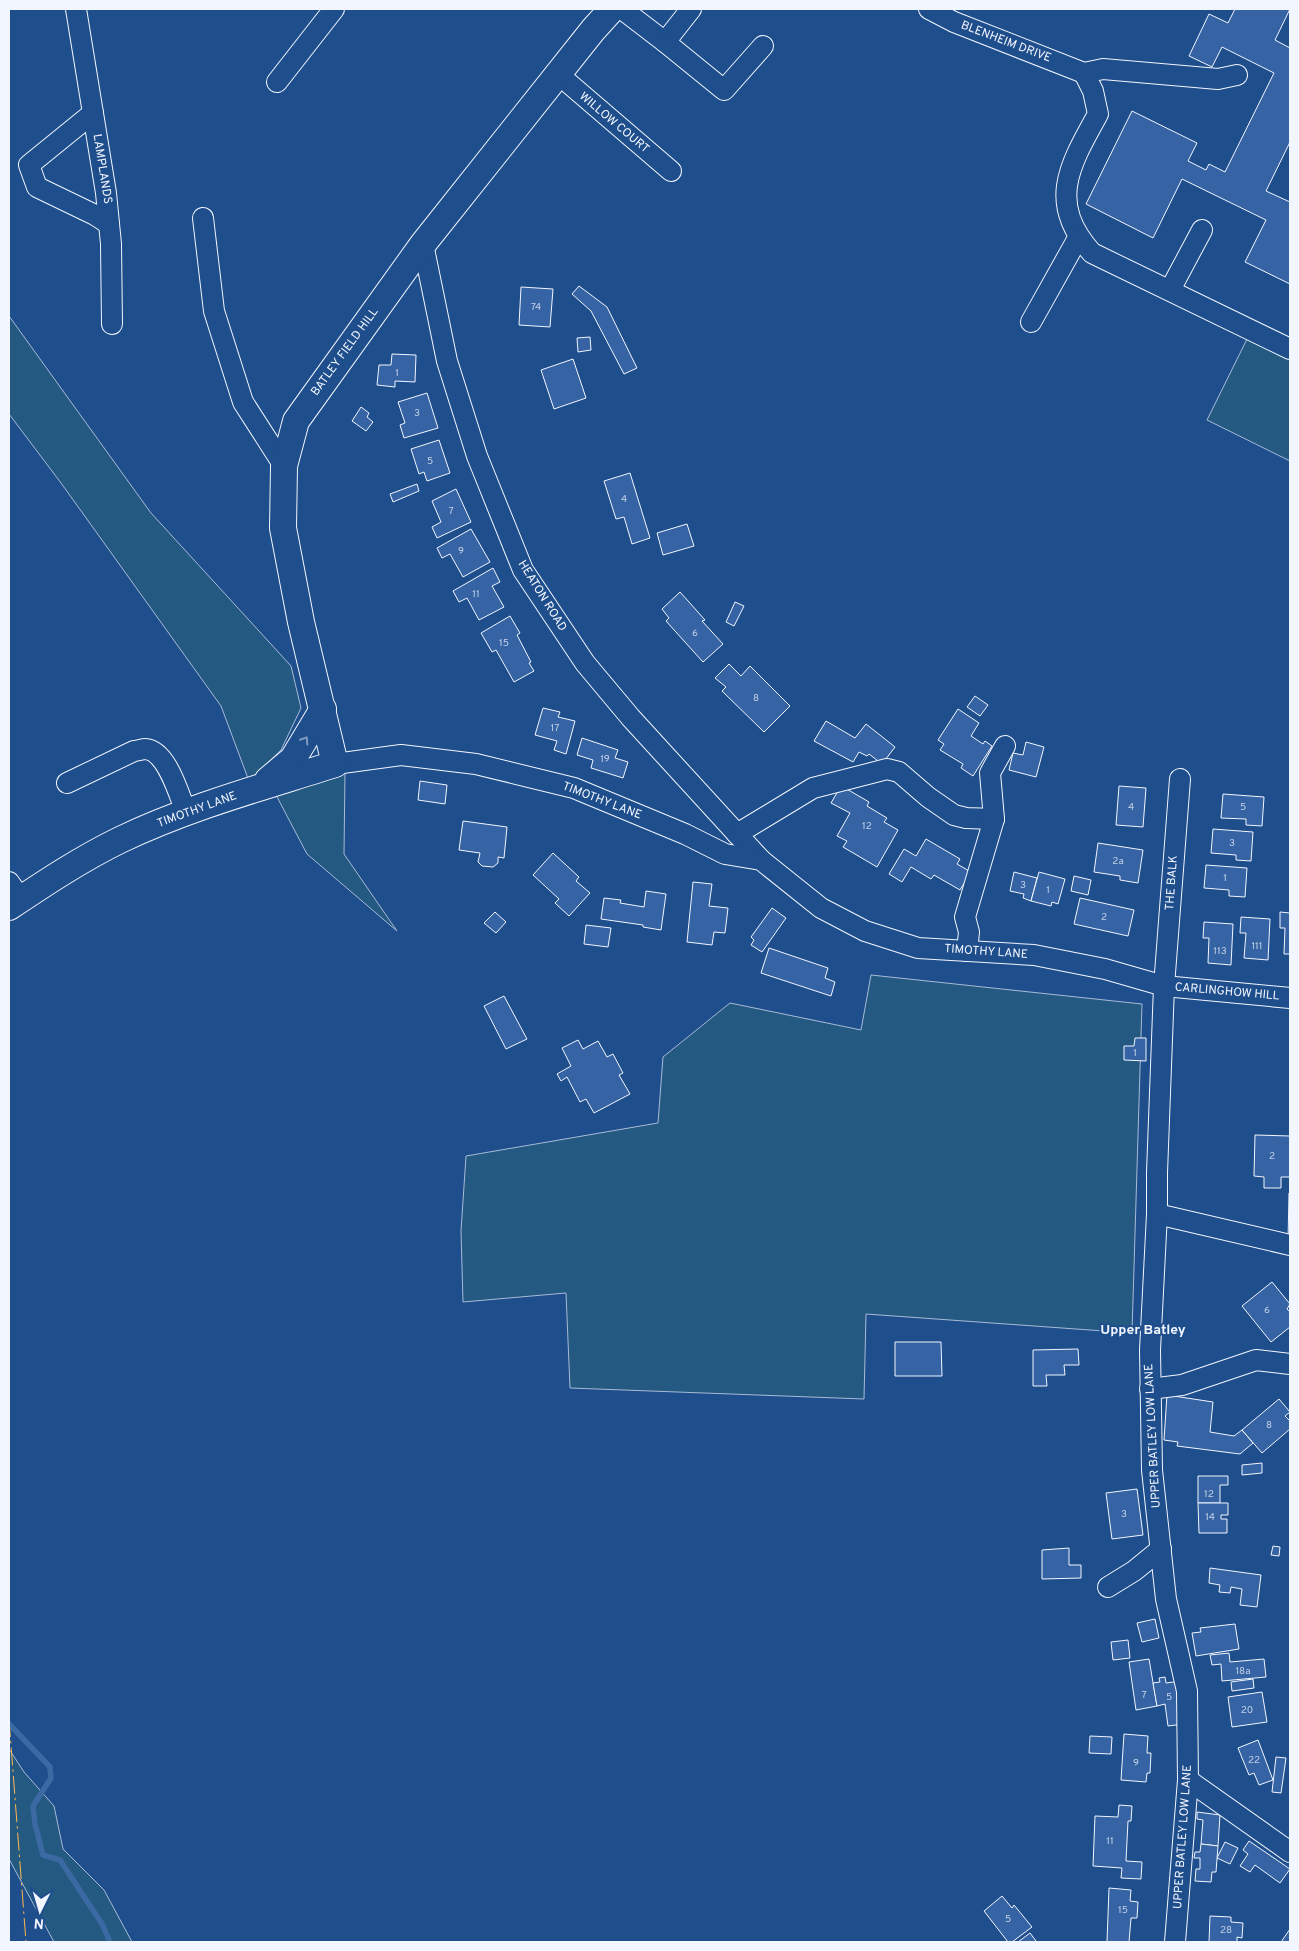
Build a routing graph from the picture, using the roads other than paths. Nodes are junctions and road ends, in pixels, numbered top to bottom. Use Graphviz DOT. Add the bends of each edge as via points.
graph roads {
  1 [pos="76,9"];
  2 [pos="334,9"];
  3 [pos="612,9"];
  4 [pos="622,9"];
  5 [pos="691,9"];
  6 [pos="929,9"];
  7 [pos="664,42"];
  8 [pos="763,46"];
  9 [pos="1084,73"];
  10 [pos="558,74"];
  11 [pos="1237,75"];
  12 [pos="277,82"];
  13 [pos="93,113"];
  14 [pos="671,171"];
  15 [pos="203,218"];
  16 [pos="109,224"];
  17 [pos="1202,230"];
  18 [pos="1078,238"];
  19 [pos="423,244"];
  20 [pos="1170,290"];
  21 [pos="1031,322"];
  22 [pos="112,324"];
  23 [pos="1290,348"];
  24 [pos="284,466"];
  25 [pos="323,709"];
  26 [pos="1005,746"];
  27 [pos="335,764"];
  28 [pos="1180,780"];
  29 [pos="67,783"];
  30 [pos="260,788"];
  31 [pos="186,812"];
  32 [pos="994,819"];
  33 [pos="737,834"];
  34 [pos="761,860"];
  35 [pos="13,896"];
  36 [pos="967,951"];
  37 [pos="1164,986"];
  38 [pos="1290,998"];
  39 [pos="1157,1214"];
  40 [pos="1290,1245"];
  41 [pos="1290,1364"];
  42 [pos="1150,1389"];
  43 [pos="1160,1549"];
  44 [pos="1108,1587"];
  45 [pos="1188,1780"];
  46 [pos="1290,1852"];
  47 [pos="1175,1942"];
  1 -- 13 [label="street, LAMPLANDS"];
  2 -- 12 [label="street"];
  3 -- 10 [label="main road, BATLEY FIELD HILL"];
  4 -- 7 [label="street"];
  5 -- 7 [label="street"];
  6 -- 9 [label="street, BLENHEIM DRIVE"];
  7 -- 8 [label="street" via="724,90"];
  9 -- 11 [label="street" via="1103,69 1218,79"];
  9 -- 18 [label="street" via="1093,91 1098,114 1077,150 1066,184 1066,210"];
  10 -- 14 [label="street, WILLOW COURT"];
  10 -- 19 [label="main road, BATLEY FIELD HILL"];
  13 -- 16 [label="street, LAMPLANDS"];
  13 -- 16 [label="street, LAMPLANDS" via="29,165 37,187"];
  15 -- 24 [label="street" via="214,311 243,402"];
  16 -- 22 [label="street, LAMPLANDS"];
  17 -- 20 [label="street"];
  18 -- 20 [label="street" via="1092,253"];
  18 -- 21 [label="street"];
  19 -- 24 [label="main road, BATLEY FIELD HILL" via="296,421"];
  19 -- 33 [label="street, HEATON ROAD" via="447,361 477,456 523,570 585,663"];
  20 -- 23 [label="street"];
  24 -- 25 [label="main road, BATLEY FIELD HILL" via="283,528 301,622"];
  25 -- 27 [label="main road, BATLEY FIELD HILL"];
  30 -- 25 [label="main road, one-way" via="293,759"];
  26 -- 32 [label="street" via="990,773"];
  27 -- 30 [label="main road, TIMOTHY LANE"];
  27 -- 34 [label="street, TIMOTHY LANE" via="401,755 476,764 574,788 725,854"];
  28 -- 37 [label="street, THE BALK"];
  29 -- 31 [label="street" via="134,752 152,750 164,760"];
  30 -- 31 [label="main road, TIMOTHY LANE"];
  31 -- 35 [label="main road, TIMOTHY LANE" via="119,840"];
  32 -- 33 [label="street" via="954,815 898,772 887,769 813,788"];
  32 -- 36 [label="street" via="965,917 969,932"];
  33 -- 34 [label="street, HEATON ROAD"];
  34 -- 36 [label="street, TIMOTHY LANE" via="821,908 864,931 918,948"];
  36 -- 37 [label="street, TIMOTHY LANE" via="1034,955 1104,969"];
  37 -- 38 [label="street, CARLINGHOW HILL"];
  37 -- 39 [label="street, UPPER BATLEY LOW LANE"];
  39 -- 40 [label="street"];
  39 -- 42 [label="street, UPPER BATLEY LOW LANE"];
  41 -- 42 [label="street" via="1256,1360 1182,1385"];
  42 -- 43 [label="street, UPPER BATLEY LOW LANE" via="1152,1470"];
  43 -- 44 [label="street"];
  43 -- 45 [label="street, UPPER BATLEY LOW LANE" via="1166,1599 1187,1690"];
  45 -- 46 [label="street"];
  45 -- 47 [label="street, UPPER BATLEY LOW LANE"];
}
